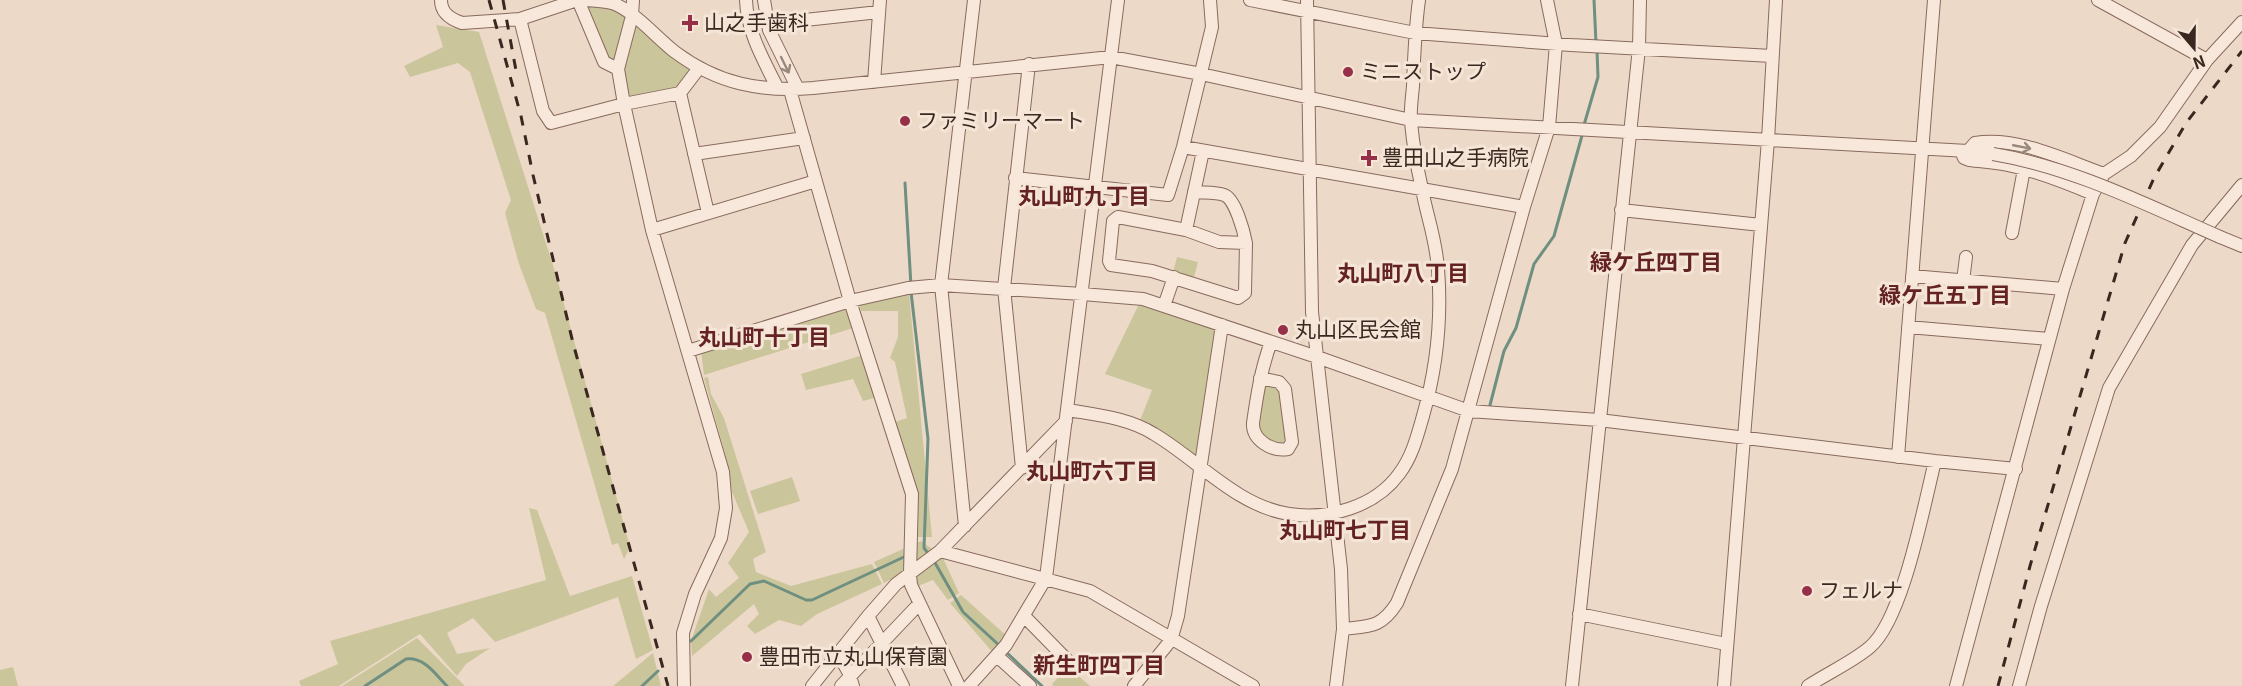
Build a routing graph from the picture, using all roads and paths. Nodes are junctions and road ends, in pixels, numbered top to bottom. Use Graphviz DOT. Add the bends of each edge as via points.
graph roads {
  1 [pos="441,0"];
  2 [pos="578,0"];
  3 [pos="585,0"];
  4 [pos="633,0"];
  5 [pos="746,0"];
  6 [pos="764,0"];
  7 [pos="974,0"];
  8 [pos="1118,0"];
  9 [pos="1210,0"];
  10 [pos="1250,0"];
  11 [pos="1419,0"];
  12 [pos="1547,0"];
  13 [pos="1640,0"];
  14 [pos="1776,0"];
  15 [pos="1934,0"];
  16 [pos="2098,0"];
  17 [pos="880,6"];
  18 [pos="1307,6"];
  19 [pos="632,16"];
  20 [pos="520,19"];
  21 [pos="2242,22"];
  22 [pos="768,24"];
  23 [pos="1415,33"];
  24 [pos="1556,44"];
  25 [pos="1639,48"];
  26 [pos="1772,56"];
  27 [pos="1111,57"];
  28 [pos="2207,60"];
  29 [pos="1029,64"];
  30 [pos="699,68"];
  31 [pos="618,69"];
  32 [pos="966,72"];
  33 [pos="1201,74"];
  34 [pos="874,82"];
  35 [pos="788,89"];
  36 [pos="680,93"];
  37 [pos="1308,97"];
  38 [pos="624,104"];
  39 [pos="1411,120"];
  40 [pos="1549,127"];
  41 [pos="1630,132"];
  42 [pos="804,138"];
  43 [pos="1767,140"];
  44 [pos="1183,147"];
  45 [pos="1921,149"];
  46 [pos="1203,151"];
  47 [pos="1964,151"];
  48 [pos="694,154"];
  49 [pos="1310,169"];
  50 [pos="2024,169"];
  51 [pos="2104,174"];
  52 [pos="1015,178"];
  53 [pos="816,181"];
  54 [pos="1095,185"];
  55 [pos="2242,185"];
  56 [pos="1422,190"];
  57 [pos="1194,192"];
  58 [pos="2093,194"];
  59 [pos="1524,207"];
  60 [pos="1622,210"];
  61 [pos="708,213"];
  62 [pos="1761,225"];
  63 [pos="652,230"];
  64 [pos="1186,230"];
  65 [pos="2012,233"];
  66 [pos="1246,243"];
  67 [pos="2242,246"];
  68 [pos="1966,257"];
  69 [pos="1912,276"];
  70 [pos="1174,277"];
  71 [pos="1963,280"];
  72 [pos="941,285"];
  73 [pos="1004,288"];
  74 [pos="2063,289"];
  75 [pos="1082,294"];
  76 [pos="850,301"];
  77 [pos="1164,306"];
  78 [pos="1222,325"];
  79 [pos="1908,327"];
  80 [pos="2049,339"];
  81 [pos="1271,342"];
  82 [pos="688,351"];
  83 [pos="1317,357"];
  84 [pos="1260,378"];
  85 [pos="1429,397"];
  86 [pos="1469,411"];
  87 [pos="1067,415"];
  88 [pos="1599,420"];
  89 [pos="1745,437"];
  90 [pos="1898,457"];
  91 [pos="1935,461"];
  92 [pos="1202,466"];
  93 [pos="1022,468"];
  94 [pos="2016,469"];
  95 [pos="1335,513"];
  96 [pos="965,526"];
  97 [pos="935,554"];
  98 [pos="910,574"];
  99 [pos="1046,578"];
  100 [pos="920,604"];
  101 [pos="1579,614"];
  102 [pos="868,616"];
  103 [pos="1024,616"];
  104 [pos="1343,629"];
  105 [pos="1171,640"];
  106 [pos="883,642"];
  107 [pos="1726,644"];
  108 [pos="1001,651"];
  109 [pos="838,654"];
  110 [pos="1071,664"];
  111 [pos="848,683"];
  112 [pos="684,686"];
  113 [pos="812,686"];
  114 [pos="903,686"];
  115 [pos="959,686"];
  116 [pos="969,686"];
  117 [pos="1030,686"];
  118 [pos="1134,686"];
  119 [pos="1253,686"];
  120 [pos="1336,686"];
  121 [pos="1572,686"];
  122 [pos="1724,686"];
  123 [pos="1808,686"];
  124 [pos="1956,686"];
  125 [pos="2019,686"];
  1 -- 20 [label="street" via="444,12 462,23"];
  2 -- 20 [label="street"];
  2 -- 31 [label="street" via="604,62"];
  3 -- 19 [label="street" via="616,4"];
  4 -- 19 [label="street"];
  5 -- 35 [label="street" via="754,39"];
  6 -- 22 [label="street"];
  7 -- 32 [label="street"];
  8 -- 27 [label="street"];
  9 -- 33 [label="street" via="1212,27"];
  10 -- 18 [label="street"];
  11 -- 23 [label="street"];
  12 -- 24 [label="street"];
  13 -- 25 [label="street"];
  14 -- 26 [label="street"];
  15 -- 45 [label="street"];
  16 -- 28 [label="street"];
  17 -- 22 [label="street"];
  17 -- 34 [label="street"];
  18 -- 23 [label="street"];
  18 -- 37 [label="street"];
  19 -- 30 [label="street"];
  19 -- 31 [label="street"];
  20 -- 38 [label="street" via="543,111 551,123"];
  21 -- 28 [label="street"];
  22 -- 35 [label="street, one-way"];
  23 -- 24 [label="street"];
  23 -- 39 [label="street"];
  24 -- 25 [label="street"];
  24 -- 40 [label="street"];
  25 -- 26 [label="street"];
  25 -- 41 [label="street"];
  26 -- 43 [label="street"];
  27 -- 29 [label="street"];
  27 -- 33 [label="street"];
  27 -- 54 [label="street"];
  28 -- 51 [label="street" via="2160,127 2131,156"];
  29 -- 32 [label="street"];
  29 -- 52 [label="street"];
  30 -- 35 [label="street" via="732,82"];
  30 -- 36 [label="street"];
  31 -- 38 [label="street"];
  32 -- 34 [label="street"];
  32 -- 72 [label="street"];
  33 -- 37 [label="street"];
  33 -- 44 [label="street"];
  34 -- 35 [label="street"];
  35 -- 42 [label="street"];
  36 -- 38 [label="street"];
  36 -- 48 [label="street"];
  37 -- 39 [label="street"];
  37 -- 49 [label="street"];
  38 -- 63 [label="street"];
  39 -- 40 [label="street"];
  39 -- 56 [label="street"];
  40 -- 41 [label="street"];
  40 -- 59 [label="street"];
  41 -- 43 [label="street"];
  41 -- 60 [label="street"];
  42 -- 48 [label="street"];
  42 -- 53 [label="street"];
  43 -- 45 [label="street"];
  43 -- 62 [label="street"];
  44 -- 46 [label="street"];
  44 -- 54 [label="street" via="1168,195"];
  45 -- 47 [label="street"];
  45 -- 69 [label="street"];
  46 -- 49 [label="street"];
  46 -- 57 [label="street"];
  47 -- 50 [label="street" via="1964,158 1970,160"];
  47 -- 51 [label="street, one-way" via="1975,143 1997,142 2032,148"];
  47 -- 67 [label="street, bridge" via="2027,159 2085,179"];
  48 -- 61 [label="street"];
  49 -- 56 [label="street"];
  49 -- 83 [label="street" via="1311,295"];
  50 -- 58 [label="street"];
  50 -- 65 [label="street"];
  51 -- 58 [label="street"];
  52 -- 54 [label="street"];
  52 -- 73 [label="street"];
  53 -- 61 [label="street"];
  53 -- 76 [label="street"];
  54 -- 75 [label="street"];
  55 -- 125 [label="street" via="2192,245 2109,388"];
  56 -- 59 [label="street"];
  56 -- 85 [label="street" via="1434,233 1440,320"];
  57 -- 64 [label="street"];
  57 -- 66 [label="street" via="1230,198"];
  58 -- 74 [label="street"];
  59 -- 86 [label="street"];
  60 -- 62 [label="street"];
  60 -- 88 [label="street"];
  61 -- 63 [label="street"];
  62 -- 89 [label="street"];
  63 -- 82 [label="street"];
  64 -- 66 [label="street" via="1219,242"];
  64 -- 70 [label="street" via="1118,217 1113,220 1111,265"];
  66 -- 70 [label="street" via="1245,293 1238,298"];
  68 -- 71 [label="street"];
  69 -- 71 [label="street"];
  69 -- 79 [label="street"];
  70 -- 77 [label="street"];
  71 -- 74 [label="street"];
  72 -- 73 [label="street"];
  72 -- 76 [label="street"];
  72 -- 96 [label="street"];
  73 -- 75 [label="street"];
  73 -- 93 [label="street"];
  74 -- 80 [label="street"];
  75 -- 77 [label="street" via="1143,299"];
  75 -- 87 [label="street"];
  76 -- 82 [label="street"];
  76 -- 98 [label="street" via="912,494"];
  77 -- 78 [label="street"];
  78 -- 81 [label="street"];
  78 -- 92 [label="street"];
  79 -- 80 [label="street"];
  79 -- 90 [label="street"];
  80 -- 94 [label="street"];
  81 -- 83 [label="street"];
  81 -- 84 [label="street"];
  82 -- 112 [label="street" via="723,472 726,508 721,538 695,594 683,633"];
  83 -- 85 [label="street"];
  83 -- 95 [label="street"];
  84 -- 84 [label="street" via="1254,435 1270,447 1288,448 1292,442 1286,388 1280,382"];
  85 -- 86 [label="street"];
  85 -- 95 [label="street" via="1416,442 1399,475 1377,494"];
  86 -- 88 [label="street"];
  86 -- 104 [label="street" via="1452,469 1397,603 1380,623"];
  87 -- 92 [label="street" via="1113,418 1140,427"];
  87 -- 93 [label="street"];
  87 -- 99 [label="street"];
  88 -- 89 [label="street"];
  88 -- 101 [label="street"];
  89 -- 90 [label="street"];
  89 -- 107 [label="street"];
  90 -- 91 [label="street"];
  91 -- 94 [label="street"];
  91 -- 123 [label="street" via="1904,582 1883,631 1870,647"];
  92 -- 95 [label="street" via="1266,508 1290,514"];
  92 -- 105 [label="street"];
  93 -- 96 [label="street"];
  94 -- 124 [label="street"];
  95 -- 104 [label="street"];
  96 -- 97 [label="street"];
  97 -- 98 [label="street"];
  97 -- 99 [label="street"];
  98 -- 100 [label="street"];
  98 -- 102 [label="street"];
  99 -- 103 [label="street"];
  99 -- 105 [label="street" via="1090,591"];
  100 -- 106 [label="street"];
  100 -- 115 [label="street"];
  101 -- 107 [label="street"];
  101 -- 121 [label="street"];
  102 -- 106 [label="street"];
  102 -- 109 [label="street"];
  103 -- 108 [label="street"];
  103 -- 110 [label="street"];
  104 -- 120 [label="street"];
  105 -- 118 [label="street"];
  105 -- 119 [label="street"];
  106 -- 111 [label="street"];
  106 -- 114 [label="street"];
  107 -- 122 [label="street"];
  108 -- 116 [label="street"];
  108 -- 117 [label="street"];
  109 -- 111 [label="street" via="849,673"];
  109 -- 113 [label="street"];
}
